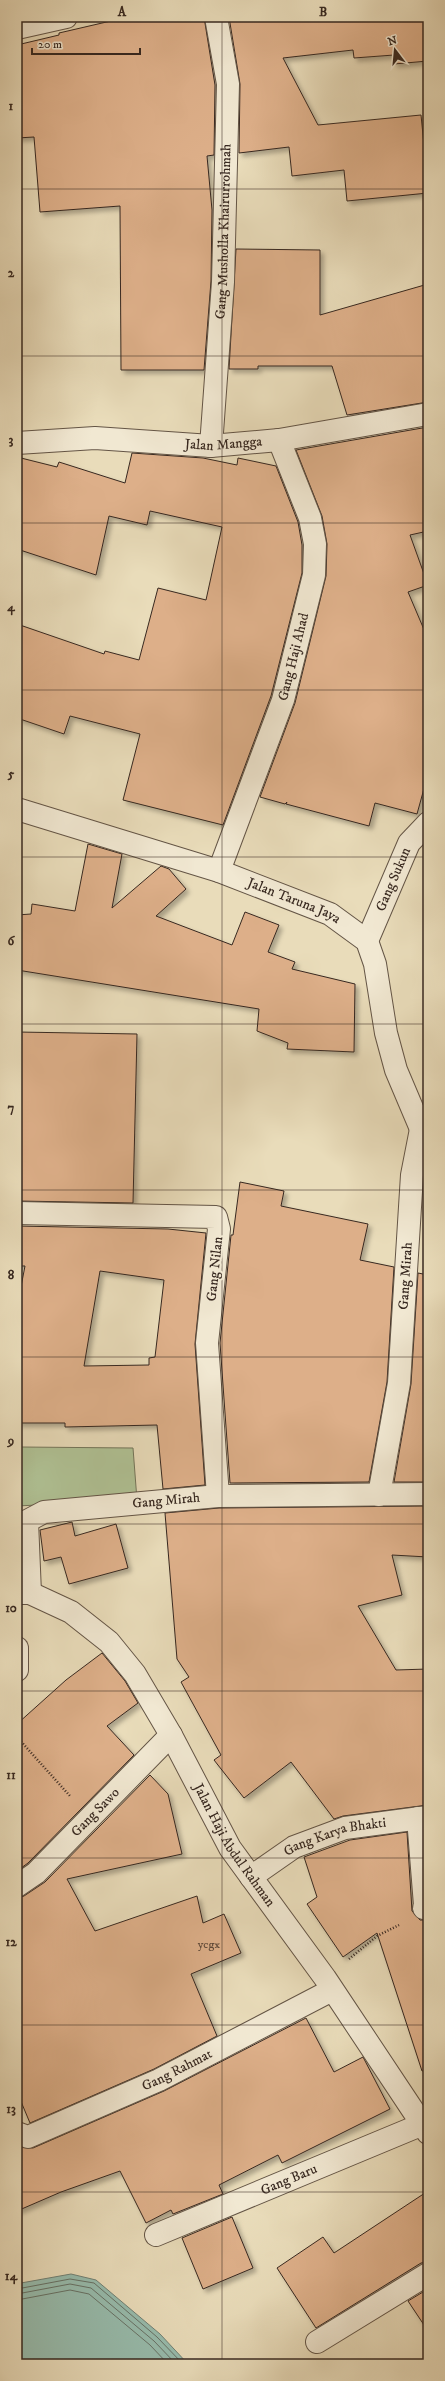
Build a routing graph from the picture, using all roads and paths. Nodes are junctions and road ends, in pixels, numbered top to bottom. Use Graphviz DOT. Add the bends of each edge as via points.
graph roads {
  1 [pos="66,17"];
  2 [pos="216,17"];
  3 [pos="17,28"];
  4 [pos="428,414"];
  5 [pos="279,440"];
  6 [pos="17,443"];
  7 [pos="211,446"];
  8 [pos="17,809"];
  9 [pos="428,823"];
  10 [pos="219,871"];
  11 [pos="367,941"];
  12 [pos="424,1134"];
  13 [pos="17,1213"];
  14 [pos="428,1494"];
  15 [pos="379,1495"];
  16 [pos="218,1496"];
  17 [pos="24,1593"];
  18 [pos="17,1648"];
  19 [pos="17,1670"];
  20 [pos="171,1735"];
  21 [pos="17,1737"];
  22 [pos="89,1817"];
  23 [pos="423,1817"];
  24 [pos="251,1877"];
  25 [pos="17,1886"];
  26 [pos="424,1908"];
  27 [pos="328,1984"];
  28 [pos="425,2129"];
  29 [pos="17,2133"];
  30 [pos="156,2235"];
  31 [pos="428,2274"];
  32 [pos="317,2342"];
  1 -- 3 [label="street"];
  2 -- 7 [label="street, Gang Musholla Khairurrohmah" via="228,84 223,282"];
  4 -- 5 [label="street, Jalan Mangga"];
  5 -- 7 [label="street, Jalan Mangga"];
  5 -- 10 [label="street, Gang Haji Ahad" via="310,518 315,544 314,575 283,700"];
  6 -- 7 [label="street, Jalan Mangga" via="95,438"];
  8 -- 10 [label="street, Jalan Taruna Jaya"];
  9 -- 11 [label="street, Gang Sukun" via="409,843"];
  10 -- 11 [label="street, Jalan Taruna Jaya" via="330,914"];
  11 -- 12 [label="street" via="375,964 386,1033 396,1070"];
  12 -- 15 [label="street, Gang Mirah" via="412,1175 399,1383"];
  13 -- 16 [label="street, Gang Nilan" via="216,1217 219,1229 207,1343"];
  14 -- 15 [label="street, Gang Mirah"];
  15 -- 16 [label="street, Gang Mirah"];
  16 -- 17 [label="street, Gang Mirah" via="44,1512 32,1516 27,1521"];
  17 -- 20 [label="street, Jalan Haji Abdul Rahman" via="71,1612 108,1642 134,1674"];
  18 -- 19 [label="street"];
  20 -- 22 [label="street, Gang Sawo"];
  20 -- 24 [label="street, Jalan Haji Abdul Rahman" via="230,1848"];
  21 -- 22 [label="path"];
  22 -- 25 [label="street, Gang Sawo" via="36,1873"];
  23 -- 24 [label="street, Gang Karya Bhakti" via="345,1828 294,1847"];
  23 -- 26 [label="street"];
  24 -- 27 [label="street, Jalan Haji Abdul Rahman"];
  26 -- 27 [label="path" via="420,1913 377,1936"];
  27 -- 28 [label="street, Jalan Haji Abdul Rahman"];
  27 -- 29 [label="street, Gang Rahmat" via="159,2080 28,2137"];
  28 -- 30 [label="street, Gang Baru"];
  31 -- 32 [label="street"];
}
